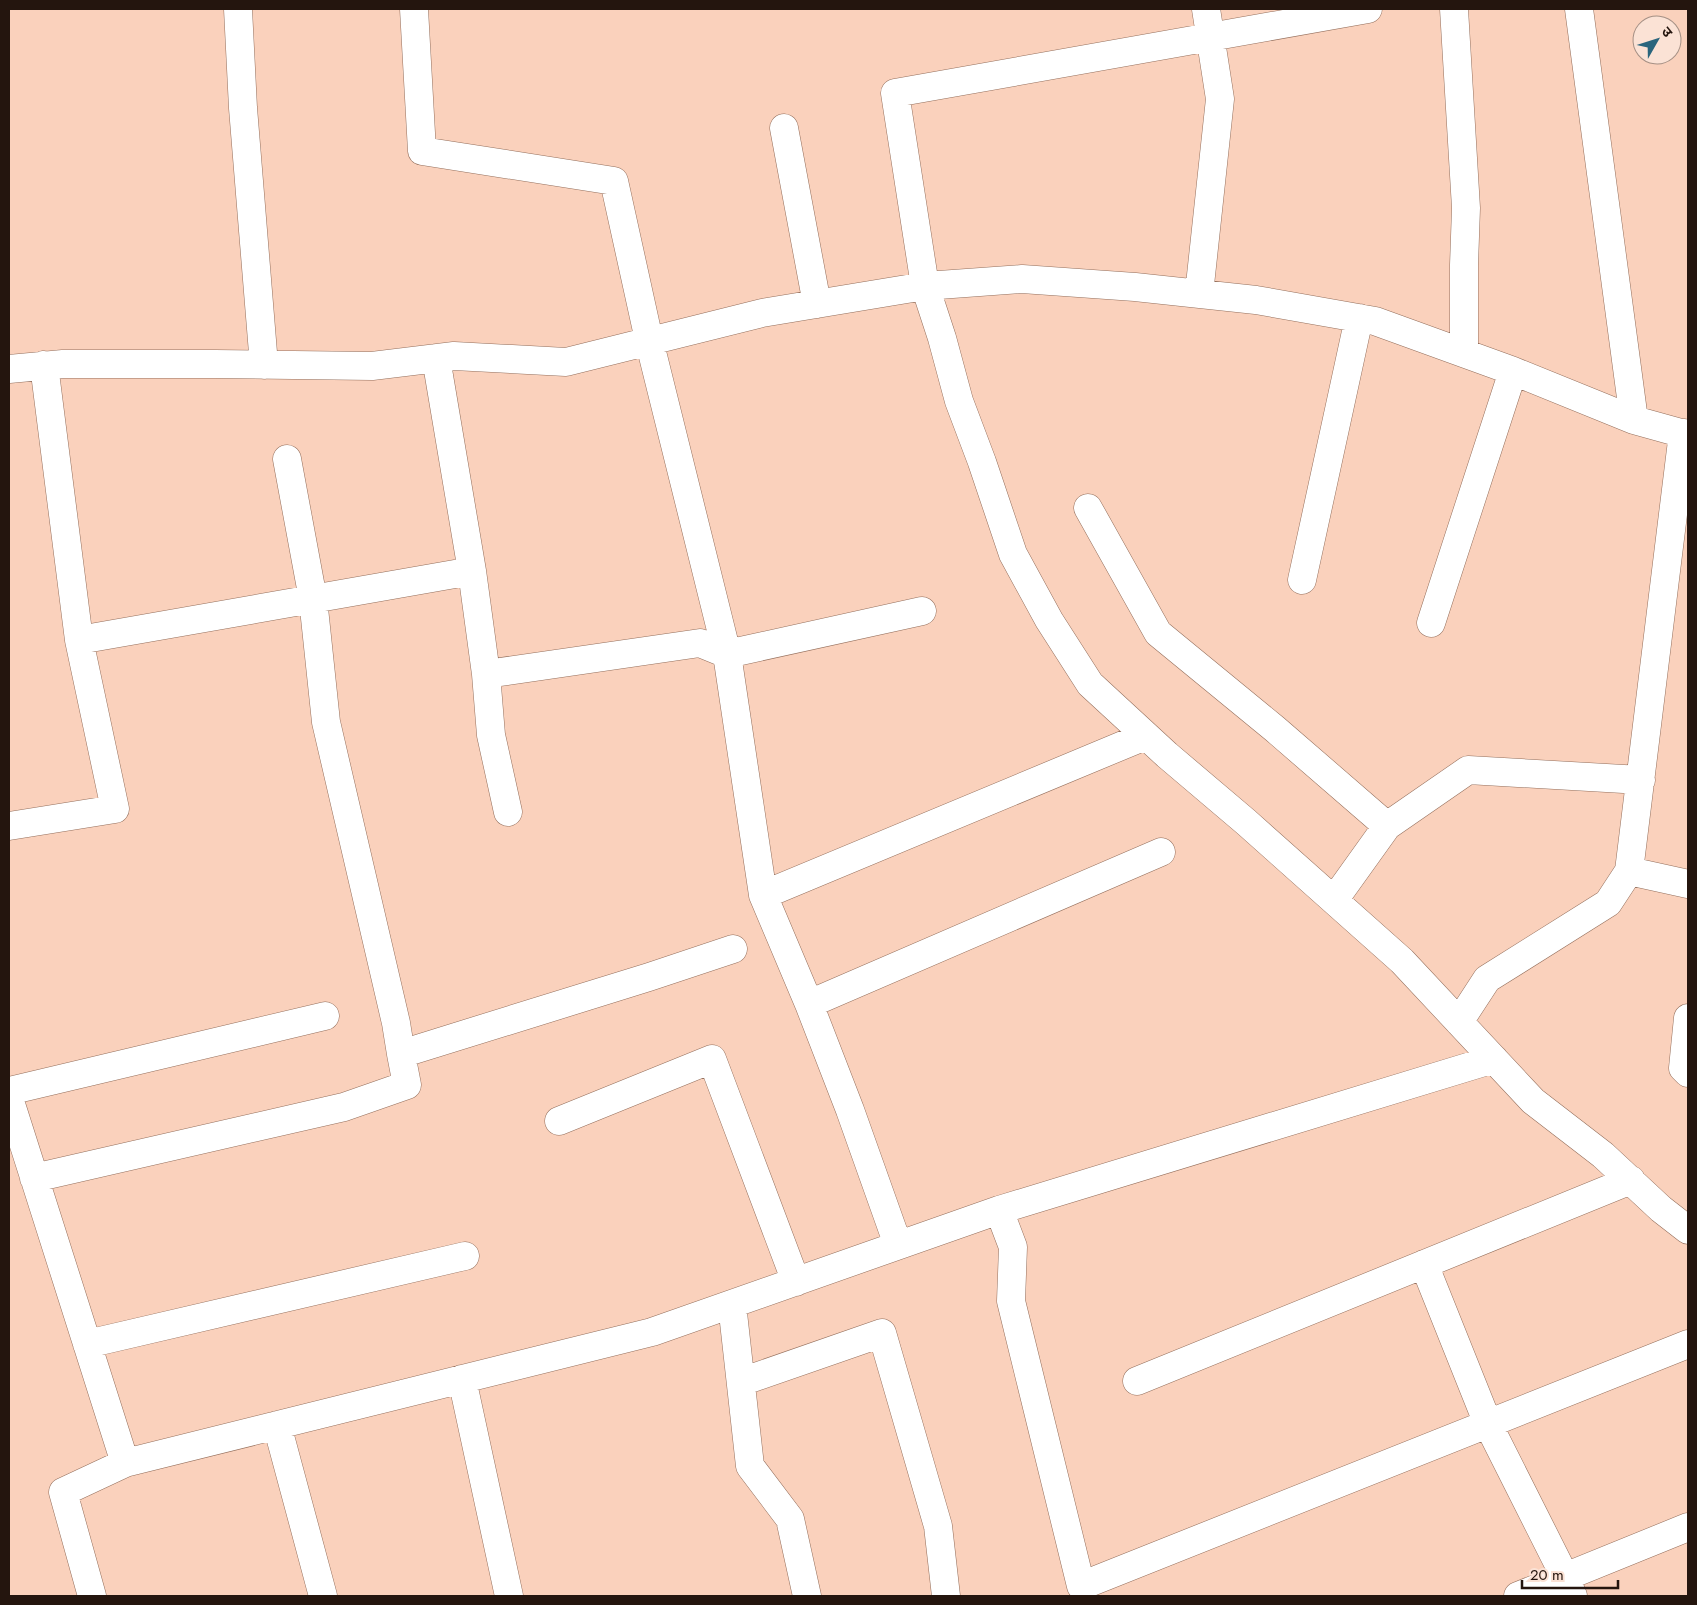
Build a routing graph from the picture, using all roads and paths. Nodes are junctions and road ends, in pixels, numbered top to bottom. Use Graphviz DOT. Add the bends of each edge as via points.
graph roads {
  1 [pos="238,9"];
  2 [pos="414,9"];
  3 [pos="1206,9"];
  4 [pos="1368,9"];
  5 [pos="1454,9"];
  6 [pos="1580,9"];
  7 [pos="1211,36"];
  8 [pos="784,128"];
  9 [pos="925,286"];
  10 [pos="1198,294"];
  11 [pos="817,304"];
  12 [pos="1359,318"];
  13 [pos="649,340"];
  14 [pos="1464,353"];
  15 [pos="436,358"];
  16 [pos="44,365"];
  17 [pos="264,365"];
  18 [pos="9,369"];
  19 [pos="1513,371"];
  20 [pos="1634,420"];
  21 [pos="1685,434"];
  22 [pos="287,459"];
  23 [pos="1088,508"];
  24 [pos="472,570"];
  25 [pos="1302,580"];
  26 [pos="313,599"];
  27 [pos="922,611"];
  28 [pos="1431,623"];
  29 [pos="79,640"];
  30 [pos="727,654"];
  31 [pos="486,674"];
  32 [pos="1145,736"];
  33 [pos="1641,780"];
  34 [pos="508,812"];
  35 [pos="9,826"];
  36 [pos="1387,826"];
  37 [pos="1161,852"];
  38 [pos="1630,871"];
  39 [pos="1688,884"];
  40 [pos="763,894"];
  41 [pos="1334,900"];
  42 [pos="733,949"];
  43 [pos="809,1004"];
  44 [pos="325,1016"];
  45 [pos="1688,1018"];
  46 [pos="1459,1022"];
  47 [pos="401,1054"];
  48 [pos="1494,1059"];
  49 [pos="1687,1070"];
  50 [pos="9,1091"];
  51 [pos="9,1098"];
  52 [pos="559,1121"];
  53 [pos="34,1178"];
  54 [pos="1630,1180"];
  55 [pos="999,1210"];
  56 [pos="1688,1228"];
  57 [pos="898,1245"];
  58 [pos="465,1256"];
  59 [pos="1424,1264"];
  60 [pos="796,1282"];
  61 [pos="732,1304"];
  62 [pos="87,1344"];
  63 [pos="1688,1344"];
  64 [pos="462,1379"];
  65 [pos="1137,1381"];
  66 [pos="741,1382"];
  67 [pos="1488,1424"];
  68 [pos="277,1425"];
  69 [pos="125,1463"];
  70 [pos="1688,1527"];
  71 [pos="1569,1587"];
  72 [pos="1082,1591"];
  73 [pos="92,1596"];
  74 [pos="323,1596"];
  75 [pos="509,1596"];
  76 [pos="807,1596"];
  77 [pos="946,1596"];
  78 [pos="1518,1596"];
  1 -- 17 [label="street"];
  2 -- 13 [label="street" via="422,151 614,181"];
  3 -- 7 [label="street"];
  4 -- 7 [label="street"];
  5 -- 14 [label="street" via="1466,208"];
  6 -- 20 [label="street"];
  7 -- 9 [label="street" via="895,93"];
  7 -- 10 [label="street" via="1220,99"];
  8 -- 11 [label="street"];
  9 -- 10 [label="street" via="1022,279"];
  9 -- 11 [label="street"];
  9 -- 32 [label="street" via="959,401 1013,554 1049,620 1090,684"];
  10 -- 12 [label="street" via="1256,300"];
  11 -- 13 [label="street" via="762,313"];
  12 -- 14 [label="street" via="1375,320"];
  12 -- 25 [label="street"];
  13 -- 15 [label="street" via="566,362 454,356"];
  13 -- 30 [label="street"];
  14 -- 19 [label="street"];
  15 -- 17 [label="street" via="372,366"];
  15 -- 24 [label="street"];
  16 -- 17 [label="street"];
  16 -- 18 [label="street"];
  16 -- 29 [label="street"];
  19 -- 20 [label="street"];
  19 -- 28 [label="street"];
  20 -- 21 [label="street"];
  21 -- 33 [label="street"];
  22 -- 26 [label="street"];
  23 -- 36 [label="street" via="1158,633"];
  24 -- 26 [label="street"];
  24 -- 31 [label="street"];
  26 -- 29 [label="street"];
  26 -- 47 [label="street" via="326,722"];
  27 -- 30 [label="street"];
  29 -- 35 [label="street" via="115,809"];
  30 -- 31 [label="street" via="700,643"];
  30 -- 40 [label="street"];
  31 -- 34 [label="street" via="491,735"];
  32 -- 40 [label="street"];
  32 -- 41 [label="street"];
  33 -- 36 [label="street" via="1468,770"];
  33 -- 38 [label="street"];
  36 -- 41 [label="street"];
  37 -- 43 [label="street"];
  38 -- 39 [label="street"];
  38 -- 46 [label="street" via="1608,903 1487,979"];
  40 -- 43 [label="street"];
  41 -- 46 [label="street" via="1402,961"];
  42 -- 47 [label="street"];
  43 -- 57 [label="street"];
  44 -- 50 [label="street"];
  45 -- 49 [label="street"];
  46 -- 48 [label="street"];
  47 -- 53 [label="street" via="407,1086 344,1107"];
  48 -- 54 [label="street" via="1533,1101"];
  48 -- 55 [label="street"];
  51 -- 53 [label="street"];
  52 -- 60 [label="street" via="712,1059"];
  53 -- 62 [label="street"];
  54 -- 56 [label="street" via="1661,1209"];
  54 -- 59 [label="street"];
  55 -- 57 [label="street"];
  55 -- 72 [label="street" via="1013,1247 1011,1301"];
  57 -- 60 [label="street"];
  58 -- 62 [label="street"];
  59 -- 65 [label="street"];
  59 -- 67 [label="street"];
  60 -- 61 [label="street"];
  61 -- 64 [label="street" via="652,1332"];
  61 -- 66 [label="street"];
  62 -- 69 [label="street"];
  63 -- 67 [label="street"];
  64 -- 68 [label="street"];
  64 -- 75 [label="street"];
  66 -- 76 [label="street" via="750,1466 790,1519"];
  66 -- 77 [label="street" via="882,1333 938,1526"];
  67 -- 71 [label="street"];
  67 -- 72 [label="street"];
  68 -- 69 [label="street"];
  68 -- 74 [label="street"];
  69 -- 73 [label="street" via="63,1492"];
  70 -- 71 [label="street"];
  71 -- 78 [label="street"];
}
